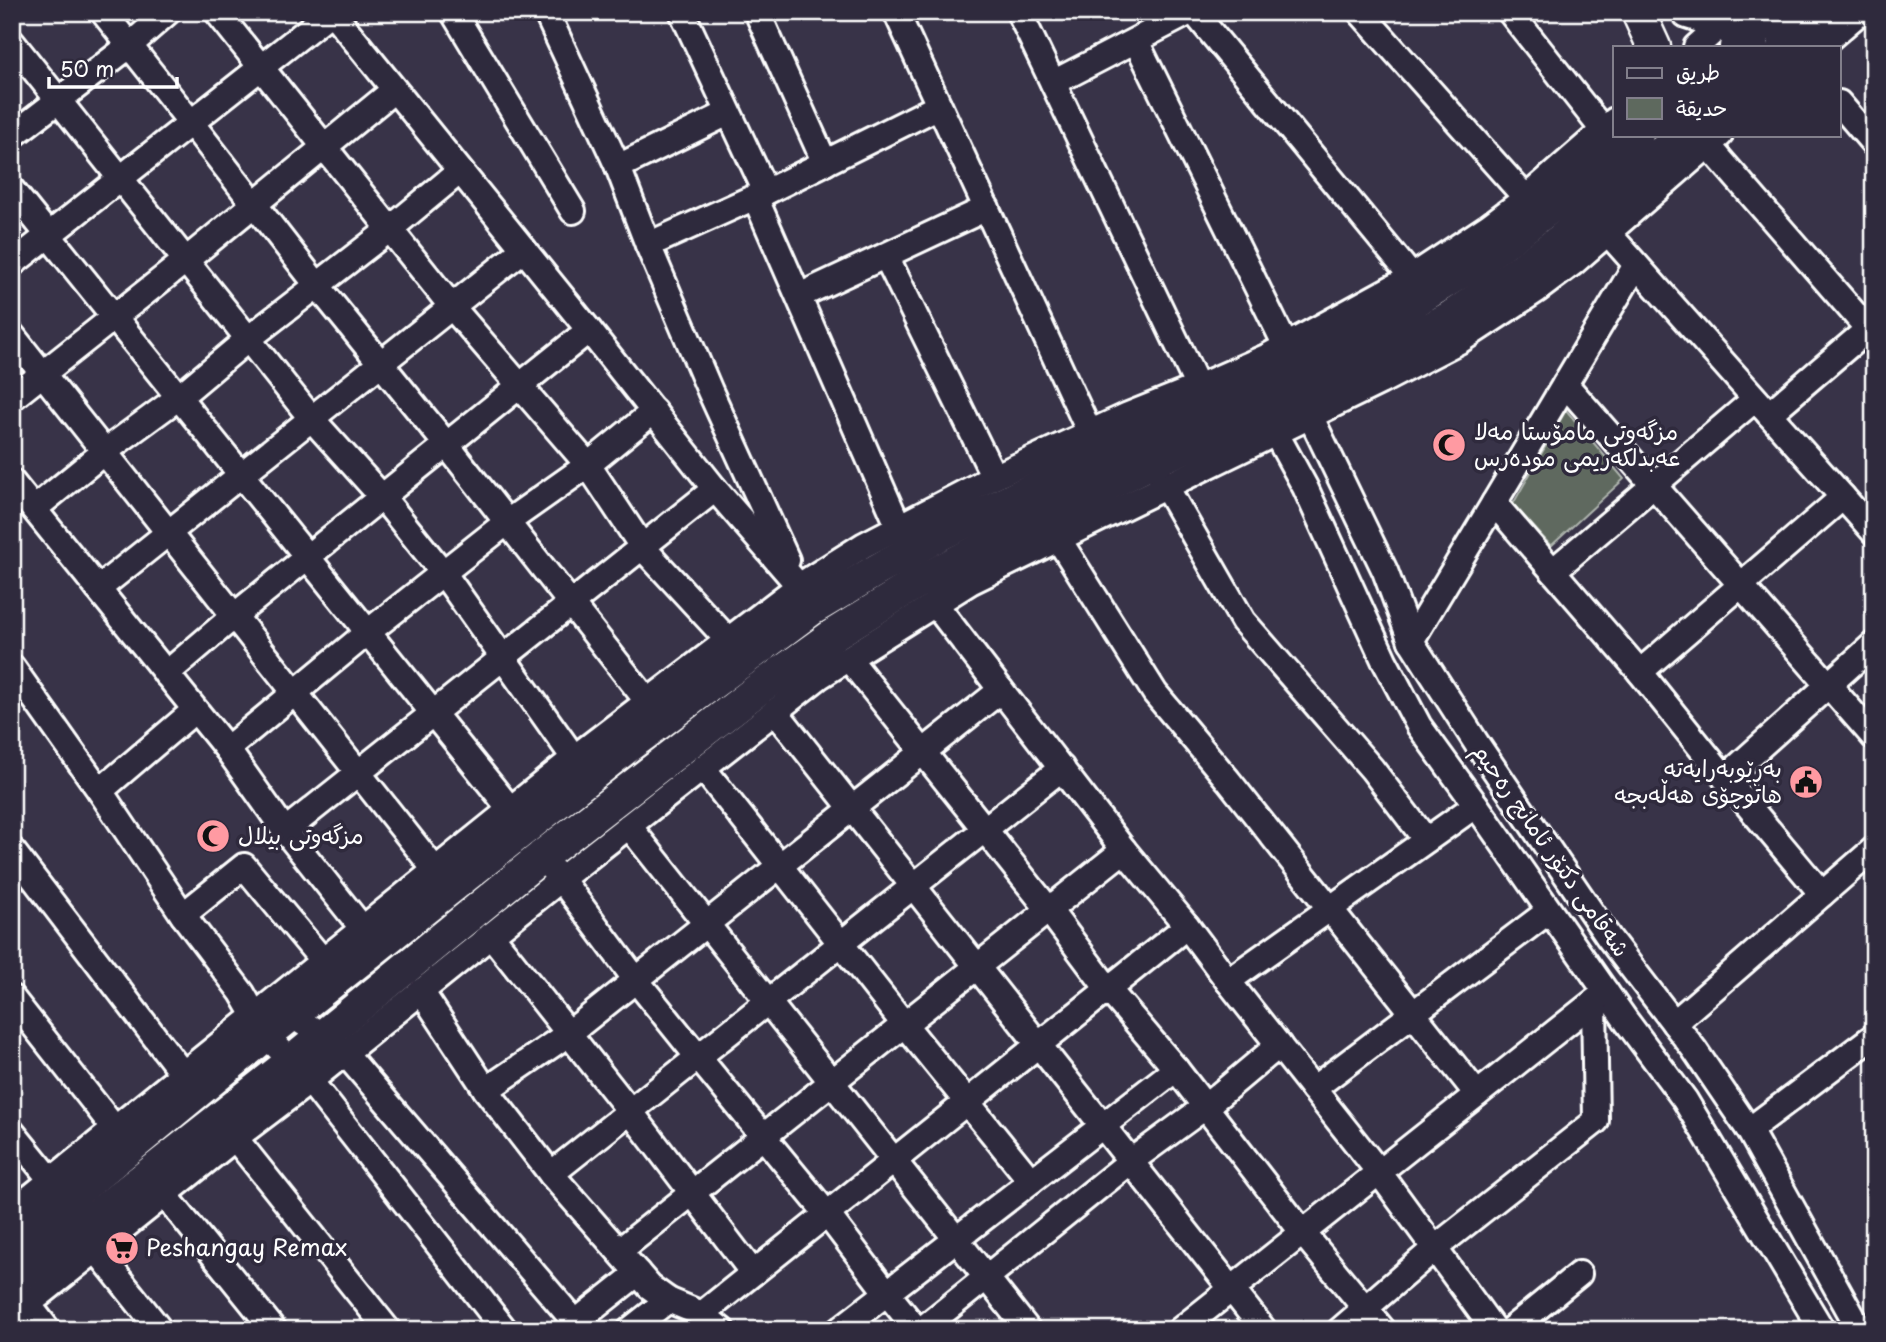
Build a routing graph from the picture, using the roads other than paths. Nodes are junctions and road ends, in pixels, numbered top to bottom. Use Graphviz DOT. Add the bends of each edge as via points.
graph roads {
  1 [pos="103,12"];
  2 [pos="168,12"];
  3 [pos="217,12"];
  4 [pos="332,12"];
  5 [pos="453,12"];
  6 [pos="546,12"];
  7 [pos="682,12"];
  8 [pos="757,12"];
  9 [pos="896,12"];
  10 [pos="1020,12"];
  11 [pos="1192,12"];
  12 [pos="1360,12"];
  13 [pos="1510,12"];
  14 [pos="1638,12"];
  15 [pos="1688,12"];
  16 [pos="1777,12"];
  17 [pos="1841,16"];
  18 [pos="1738,34"];
  19 [pos="1136,41"];
  20 [pos="12,42"];
  21 [pos="129,46"];
  22 [pos="1654,46"];
  23 [pos="1699,46"];
  24 [pos="1785,46"];
  25 [pos="1820,46"];
  26 [pos="261,68"];
  27 [pos="1053,83"];
  28 [pos="394,90"];
  29 [pos="58,100"];
  30 [pos="1840,104"];
  31 [pos="939,106"];
  32 [pos="729,113"];
  33 [pos="192,124"];
  34 [pos="1609,125"];
  35 [pos="12,136"];
  36 [pos="1636,136"];
  37 [pos="1703,138"];
  38 [pos="1874,145"];
  39 [pos="326,148"];
  40 [pos="825,163"];
  41 [pos="618,166"];
  42 [pos="460,171"];
  43 [pos="120,179"];
  44 [pos="12,190"];
  45 [pos="760,195"];
  46 [pos="1526,198"];
  47 [pos="255,204"];
  48 [pos="986,208"];
  49 [pos="573,211"];
  50 [pos="390,229"];
  51 [pos="1608,233"];
  52 [pos="49,235"];
  53 [pos="648,245"];
  54 [pos="524,249"];
  55 [pos="886,256"];
  56 [pos="186,261"];
  57 [pos="12,264"];
  58 [pos="1636,265"];
  59 [pos="1412,278"];
  60 [pos="317,285"];
  61 [pos="799,296"];
  62 [pos="452,307"];
  63 [pos="114,316"];
  64 [pos="1871,326"];
  65 [pos="589,330"];
  66 [pos="12,335"];
  67 [pos="248,339"];
  68 [pos="380,363"];
  69 [pos="43,373"];
  70 [pos="1291,376"];
  71 [pos="1565,384"];
  72 [pos="518,386"];
  73 [pos="1198,387"];
  74 [pos="178,397"];
  75 [pos="12,398"];
  76 [pos="1256,400"];
  77 [pos="1762,406"];
  78 [pos="654,411"];
  79 [pos="311,418"];
  80 [pos="1090,433"];
  81 [pos="446,444"];
  82 [pos="1145,451"];
  83 [pos="104,452"];
  84 [pos="588,465"];
  85 [pos="242,475"];
  86 [pos="994,477"];
  87 [pos="12,482"];
  88 [pos="1654,485"];
  89 [pos="715,489"];
  90 [pos="1843,497"];
  91 [pos="383,498"];
  92 [pos="1494,503"];
  93 [pos="34,509"];
  94 [pos="506,523"];
  95 [pos="1874,532"];
  96 [pos="169,533"];
  97 [pos="904,539"];
  98 [pos="1059,540"];
  99 [pos="643,548"];
  100 [pos="307,557"];
  101 [pos="1553,571"];
  102 [pos="444,574"];
  103 [pos="1741,585"];
  104 [pos="799,586"];
  105 [pos="98,589"];
  106 [pos="571,604"];
  107 [pos="935,604"];
  108 [pos="234,615"];
  109 [pos="368,632"];
  110 [pos="728,640"];
  111 [pos="1411,641"];
  112 [pos="1874,644"];
  113 [pos="504,658"];
  114 [pos="849,659"];
  115 [pos="12,667"];
  116 [pos="1640,672"];
  117 [pos="166,674"];
  118 [pos="1829,685"];
  119 [pos="1001,690"];
  120 [pos="295,692"];
  121 [pos="648,702"];
  122 [pos="195,710"];
  123 [pos="775,712"];
  124 [pos="434,714"];
  125 [pos="1874,737"];
  126 [pos="620,738"];
  127 [pos="227,749"];
  128 [pos="923,752"];
  129 [pos="575,758"];
  130 [pos="703,768"];
  131 [pos="1062,768"];
  132 [pos="358,772"];
  133 [pos="1725,778"];
  134 [pos="100,791"];
  135 [pos="1476,805"];
  136 [pos="852,808"];
  137 [pos="511,810"];
  138 [pos="629,825"];
  139 [pos="985,829"];
  140 [pos="285,831"];
  141 [pos="1426,840"];
  142 [pos="1874,849"];
  143 [pos="12,850"];
  144 [pos="1124,850"];
  145 [pos="780,865"];
  146 [pos="551,868"];
  147 [pos="436,871"];
  148 [pos="913,886"];
  149 [pos="1822,894"];
  150 [pos="1330,908"];
  151 [pos="1049,910"];
  152 [pos="1549,911"];
  153 [pos="183,915"];
  154 [pos="707,923"];
  155 [pos="1188,926"];
  156 [pos="363,929"];
  157 [pos="491,935"];
  158 [pos="841,943"];
  159 [pos="323,961"];
  160 [pos="977,967"];
  161 [pos="636,980"];
  162 [pos="1228,981"];
  163 [pos="1108,989"];
  164 [pos="421,991"];
  165 [pos="1600,997"];
  166 [pos="12,998"];
  167 [pos="768,1001"];
  168 [pos="1413,1013"];
  169 [pos="270,1017"];
  170 [pos="1674,1023"];
  171 [pos="904,1024"];
  172 [pos="568,1034"];
  173 [pos="1874,1035"];
  174 [pos="333,1044"];
  175 [pos="1039,1045"];
  176 [pos="1279,1045"];
  177 [pos="698,1058"];
  178 [pos="1176,1069"];
  179 [pos="300,1072"];
  180 [pos="183,1074"];
  181 [pos="832,1082"];
  182 [pos="1313,1089"];
  183 [pos="486,1090"];
  184 [pos="1477,1094"];
  185 [pos="967,1102"];
  186 [pos="1205,1107"];
  187 [pos="631,1111"];
  188 [pos="1103,1126"];
  189 [pos="115,1129"];
  190 [pos="1749,1130"];
  191 [pos="12,1132"];
  192 [pos="763,1137"];
  193 [pos="235,1139"];
  194 [pos="894,1160"];
  195 [pos="1131,1161"];
  196 [pos="1379,1172"];
  197 [pos="551,1174"];
  198 [pos="51,1181"];
  199 [pos="1031,1181"];
  200 [pos="692,1193"];
  201 [pos="165,1195"];
  202 [pos="827,1214"];
  203 [pos="15,1228"];
  204 [pos="1303,1233"];
  205 [pos="88,1239"];
  206 [pos="956,1239"];
  207 [pos="1435,1248"];
  208 [pos="619,1251"];
  209 [pos="638,1273"];
  210 [pos="752,1273"];
  211 [pos="1578,1274"];
  212 [pos="986,1277"];
  213 [pos="1232,1289"];
  214 [pos="887,1293"];
  215 [pos="668,1300"];
  216 [pos="17,1301"];
  217 [pos="1366,1309"];
  218 [pos="702,1314"];
  219 [pos="571,1326"];
  220 [pos="48,1330"];
  221 [pos="160,1330"];
  222 [pos="274,1330"];
  223 [pos="388,1330"];
  224 [pos="505,1330"];
  225 [pos="630,1330"];
  226 [pos="722,1330"];
  227 [pos="839,1330"];
  228 [pos="919,1330"];
  229 [pos="1028,1330"];
  230 [pos="1180,1330"];
  231 [pos="1264,1330"];
  232 [pos="1340,1330"];
  233 [pos="1383,1330"];
  234 [pos="1493,1330"];
  235 [pos="1510,1330"];
  236 [pos="1822,1330"];
  237 [pos="1860,1330"];
  1 -- 21 [label="street"];
  2 -- 21 [label="street"];
  3 -- 26 [label="street"];
  4 -- 26 [label="street"];
  4 -- 28 [label="street"];
  5 -- 49 [label="street"];
  6 -- 41 [label="street"];
  7 -- 32 [label="street"];
  8 -- 40 [label="street"];
  9 -- 31 [label="street"];
  10 -- 27 [label="street"];
  11 -- 19 [label="street"];
  11 -- 59 [label="street"];
  12 -- 46 [label="street"];
  13 -- 34 [label="street"];
  14 -- 22 [label="main road"];
  15 -- 18 [label="main road"];
  16 -- 18 [label="main road"];
  17 -- 24 [label="main road"];
  17 -- 25 [label="street"];
  18 -- 23 [label="street"];
  19 -- 27 [label="street"];
  19 -- 70 [label="street, شەقامی دکتۆر ئامانج رەحیم"];
  20 -- 29 [label="street"];
  21 -- 29 [label="street"];
  21 -- 33 [label="street"];
  26 -- 33 [label="street"];
  26 -- 39 [label="street"];
  27 -- 73 [label="street"];
  28 -- 39 [label="street"];
  28 -- 42 [label="street"];
  29 -- 35 [label="street"];
  29 -- 43 [label="street"];
  30 -- 38 [label="street"];
  31 -- 40 [label="street"];
  31 -- 48 [label="street"];
  32 -- 41 [label="street"];
  32 -- 45 [label="street"];
  33 -- 43 [label="street"];
  33 -- 47 [label="street"];
  34 -- 46 [label="street"];
  36 -- 70 [label="main road" via="1570,193 1471,266"];
  37 -- 51 [label="street"];
  37 -- 64 [label="street"];
  37 -- 70 [label="main road" via="1487,294 1410,341 1371,362"];
  39 -- 47 [label="street"];
  39 -- 50 [label="street"];
  40 -- 45 [label="street"];
  41 -- 53 [label="street"];
  42 -- 50 [label="street"];
  42 -- 54 [label="street"];
  43 -- 52 [label="street"];
  43 -- 56 [label="street"];
  44 -- 52 [label="street"];
  45 -- 53 [label="street"];
  45 -- 61 [label="street"];
  46 -- 59 [label="street"];
  47 -- 56 [label="street"];
  47 -- 60 [label="street"];
  48 -- 55 [label="street"];
  48 -- 80 [label="street"];
  50 -- 60 [label="street"];
  50 -- 62 [label="street"];
  51 -- 58 [label="street"];
  51 -- 70 [label="street" via="1500,316 1421,362"];
  52 -- 57 [label="street"];
  52 -- 63 [label="street"];
  53 -- 104 [label="street"];
  54 -- 62 [label="street"];
  54 -- 65 [label="street"];
  55 -- 61 [label="street"];
  55 -- 86 [label="street"];
  56 -- 63 [label="street"];
  56 -- 67 [label="street"];
  58 -- 71 [label="street"];
  58 -- 77 [label="street"];
  59 -- 70 [label="street"];
  60 -- 67 [label="street"];
  60 -- 68 [label="street"];
  61 -- 97 [label="street"];
  62 -- 68 [label="street"];
  62 -- 72 [label="street"];
  63 -- 69 [label="street"];
  63 -- 74 [label="street"];
  64 -- 77 [label="street"];
  65 -- 72 [label="street"];
  65 -- 78 [label="street"];
  66 -- 69 [label="street"];
  67 -- 74 [label="street"];
  67 -- 79 [label="street"];
  68 -- 79 [label="street"];
  68 -- 81 [label="street"];
  69 -- 75 [label="street"];
  69 -- 83 [label="street"];
  70 -- 76 [label="main road"];
  70 -- 76 [label="street"];
  70 -- 111 [label="street, شەقامی دکتۆر ئامانج رەحیم" via="1385,570"];
  71 -- 88 [label="street"];
  71 -- 92 [label="street"];
  72 -- 81 [label="street"];
  72 -- 84 [label="street"];
  73 -- 76 [label="street"];
  73 -- 82 [label="street"];
  74 -- 83 [label="street"];
  74 -- 85 [label="street"];
  76 -- 82 [label="main road"];
  76 -- 135 [label="street, شەقامی دکتۆر ئامانج رەحیم" via="1305,487 1409,710"];
  77 -- 88 [label="street"];
  77 -- 90 [label="street"];
  78 -- 84 [label="street"];
  78 -- 89 [label="street"];
  79 -- 85 [label="street"];
  79 -- 91 [label="street"];
  80 -- 82 [label="street"];
  80 -- 86 [label="street"];
  81 -- 91 [label="street"];
  81 -- 94 [label="street"];
  82 -- 97 [label="main road" via="941,534"];
  82 -- 98 [label="street"];
  82 -- 141 [label="street" via="1243,621 1372,769"];
  82 -- 146 [label="main road" via="844,627 761,687"];
  83 -- 93 [label="street"];
  83 -- 96 [label="street"];
  84 -- 94 [label="street"];
  84 -- 99 [label="street"];
  85 -- 96 [label="street"];
  85 -- 100 [label="street"];
  86 -- 97 [label="street"];
  87 -- 93 [label="street"];
  88 -- 101 [label="street"];
  88 -- 103 [label="street"];
  89 -- 99 [label="street"];
  89 -- 104 [label="street"];
  90 -- 95 [label="street"];
  90 -- 103 [label="street"];
  91 -- 100 [label="street"];
  91 -- 102 [label="street"];
  92 -- 101 [label="street"];
  92 -- 111 [label="street"];
  93 -- 105 [label="street"];
  94 -- 102 [label="street"];
  94 -- 106 [label="street"];
  96 -- 105 [label="street"];
  96 -- 108 [label="street"];
  97 -- 104 [label="street" via="864,545"];
  97 -- 126 [label="main road" via="812,609"];
  98 -- 107 [label="street"];
  98 -- 150 [label="street" via="1156,693"];
  99 -- 106 [label="street"];
  99 -- 110 [label="street"];
  100 -- 108 [label="street"];
  100 -- 109 [label="street"];
  101 -- 116 [label="street"];
  102 -- 109 [label="street"];
  102 -- 113 [label="street"];
  103 -- 116 [label="street"];
  103 -- 118 [label="street"];
  104 -- 110 [label="street"];
  105 -- 117 [label="street"];
  106 -- 113 [label="street"];
  106 -- 121 [label="street"];
  107 -- 114 [label="street"];
  107 -- 119 [label="street"];
  108 -- 117 [label="street"];
  108 -- 120 [label="street"];
  109 -- 120 [label="street"];
  109 -- 124 [label="street"];
  110 -- 121 [label="street"];
  111 -- 170 [label="street, شەقامی دکتۆر ئامانج رەحیم" via="1609,938"];
  112 -- 118 [label="street"];
  113 -- 124 [label="street"];
  113 -- 129 [label="street"];
  114 -- 123 [label="street"];
  114 -- 128 [label="street"];
  115 -- 134 [label="street"];
  116 -- 133 [label="street"];
  117 -- 122 [label="street"];
  118 -- 125 [label="street"];
  118 -- 133 [label="street"];
  119 -- 128 [label="street"];
  119 -- 131 [label="street"];
  120 -- 127 [label="street"];
  120 -- 132 [label="street"];
  121 -- 126 [label="street"];
  122 -- 127 [label="street"];
  122 -- 134 [label="street"];
  123 -- 130 [label="street"];
  123 -- 136 [label="street"];
  124 -- 132 [label="street"];
  124 -- 137 [label="street"];
  126 -- 129 [label="street"];
  126 -- 169 [label="main road"];
  127 -- 140 [label="street"];
  128 -- 136 [label="street"];
  128 -- 139 [label="street"];
  129 -- 137 [label="street"];
  130 -- 138 [label="street"];
  130 -- 145 [label="street"];
  131 -- 139 [label="street"];
  131 -- 144 [label="street"];
  132 -- 140 [label="street"];
  132 -- 147 [label="street"];
  133 -- 149 [label="street"];
  134 -- 153 [label="street"];
  135 -- 141 [label="street"];
  135 -- 152 [label="street, شەقامی دکتۆر ئامانج رەحیم"];
  136 -- 145 [label="street"];
  136 -- 148 [label="street"];
  137 -- 147 [label="street"];
  138 -- 146 [label="street"];
  138 -- 154 [label="street"];
  139 -- 148 [label="street"];
  139 -- 151 [label="street"];
  140 -- 156 [label="street"];
  141 -- 150 [label="street"];
  142 -- 149 [label="street"];
  143 -- 180 [label="street"];
  144 -- 151 [label="street"];
  144 -- 155 [label="street"];
  145 -- 154 [label="street"];
  145 -- 158 [label="street"];
  146 -- 157 [label="street"];
  146 -- 161 [label="street"];
  146 -- 174 [label="main road"];
  147 -- 156 [label="street"];
  148 -- 158 [label="street"];
  148 -- 160 [label="street"];
  149 -- 170 [label="street"];
  150 -- 162 [label="street"];
  150 -- 168 [label="street"];
  151 -- 160 [label="street"];
  151 -- 163 [label="street"];
  152 -- 165 [label="street, شەقامی دکتۆر ئامانج رەحیم"];
  152 -- 168 [label="street"];
  153 -- 159 [label="street" via="244,866"];
  153 -- 169 [label="street" via="242,993"];
  154 -- 161 [label="street"];
  154 -- 167 [label="street"];
  155 -- 162 [label="street"];
  155 -- 163 [label="street"];
  156 -- 159 [label="street"];
  157 -- 164 [label="street"];
  157 -- 172 [label="street"];
  158 -- 167 [label="street"];
  158 -- 171 [label="street"];
  159 -- 169 [label="street"];
  160 -- 171 [label="street"];
  160 -- 175 [label="street"];
  161 -- 172 [label="street"];
  161 -- 177 [label="street"];
  162 -- 176 [label="street"];
  163 -- 175 [label="street"];
  163 -- 178 [label="street"];
  164 -- 174 [label="street"];
  164 -- 183 [label="street"];
  165 -- 184 [label="street"];
  165 -- 207 [label="street" via="1596,1121"];
  165 -- 236 [label="street, شەقامی دکتۆر ئامانج رەحیم" via="1685,1100"];
  166 -- 189 [label="street"];
  167 -- 177 [label="street"];
  167 -- 181 [label="street"];
  168 -- 182 [label="street"];
  168 -- 184 [label="street"];
  169 -- 174 [label="street"];
  169 -- 179 [label="street"];
  169 -- 180 [label="street"];
  169 -- 203 [label="main road"];
  170 -- 190 [label="street, شەقامی دکتۆر ئامانج رەحیم"];
  171 -- 181 [label="street"];
  171 -- 185 [label="street"];
  172 -- 183 [label="street"];
  172 -- 187 [label="street"];
  173 -- 190 [label="street"];
  174 -- 179 [label="main road"];
  174 -- 219 [label="street"];
  175 -- 185 [label="street"];
  175 -- 188 [label="street"];
  176 -- 182 [label="street"];
  176 -- 186 [label="street"];
  177 -- 187 [label="street"];
  177 -- 192 [label="street"];
  178 -- 186 [label="street"];
  178 -- 188 [label="street"];
  179 -- 193 [label="street"];
  179 -- 205 [label="main road"];
  179 -- 224 [label="street"];
  180 -- 189 [label="street"];
  181 -- 192 [label="street"];
  181 -- 194 [label="street"];
  182 -- 196 [label="street"];
  183 -- 197 [label="street"];
  184 -- 196 [label="street"];
  185 -- 194 [label="street"];
  185 -- 199 [label="street"];
  186 -- 195 [label="street"];
  186 -- 204 [label="street"];
  187 -- 197 [label="street"];
  187 -- 200 [label="street"];
  188 -- 195 [label="street"];
  188 -- 199 [label="street"];
  189 -- 198 [label="street"];
  190 -- 237 [label="street, شەقامی دکتۆر ئامانج رەحیم"];
  191 -- 198 [label="street"];
  192 -- 200 [label="street"];
  192 -- 202 [label="street"];
  193 -- 201 [label="street"];
  193 -- 223 [label="street"];
  194 -- 202 [label="street"];
  194 -- 206 [label="street"];
  195 -- 212 [label="street"];
  195 -- 213 [label="street"];
  196 -- 204 [label="street"];
  196 -- 207 [label="street"];
  197 -- 208 [label="street"];
  198 -- 203 [label="street"];
  199 -- 206 [label="street"];
  200 -- 208 [label="street"];
  200 -- 210 [label="street"];
  201 -- 205 [label="street"];
  201 -- 222 [label="street"];
  202 -- 210 [label="street"];
  202 -- 214 [label="street"];
  204 -- 213 [label="street"];
  204 -- 217 [label="street"];
  205 -- 216 [label="main road"];
  205 -- 221 [label="street"];
  206 -- 212 [label="street"];
  206 -- 214 [label="street"];
  207 -- 217 [label="street"];
  207 -- 234 [label="street"];
  208 -- 209 [label="street"];
  209 -- 215 [label="street"];
  209 -- 219 [label="street"];
  210 -- 218 [label="street"];
  211 -- 235 [label="street"];
  212 -- 228 [label="street"];
  212 -- 229 [label="street"];
  213 -- 230 [label="street"];
  213 -- 231 [label="street"];
  214 -- 227 [label="street"];
  214 -- 228 [label="street"];
  215 -- 218 [label="street"];
  215 -- 225 [label="street"];
  216 -- 220 [label="street"];
  217 -- 232 [label="street"];
  217 -- 233 [label="street"];
  218 -- 226 [label="street"];
}
